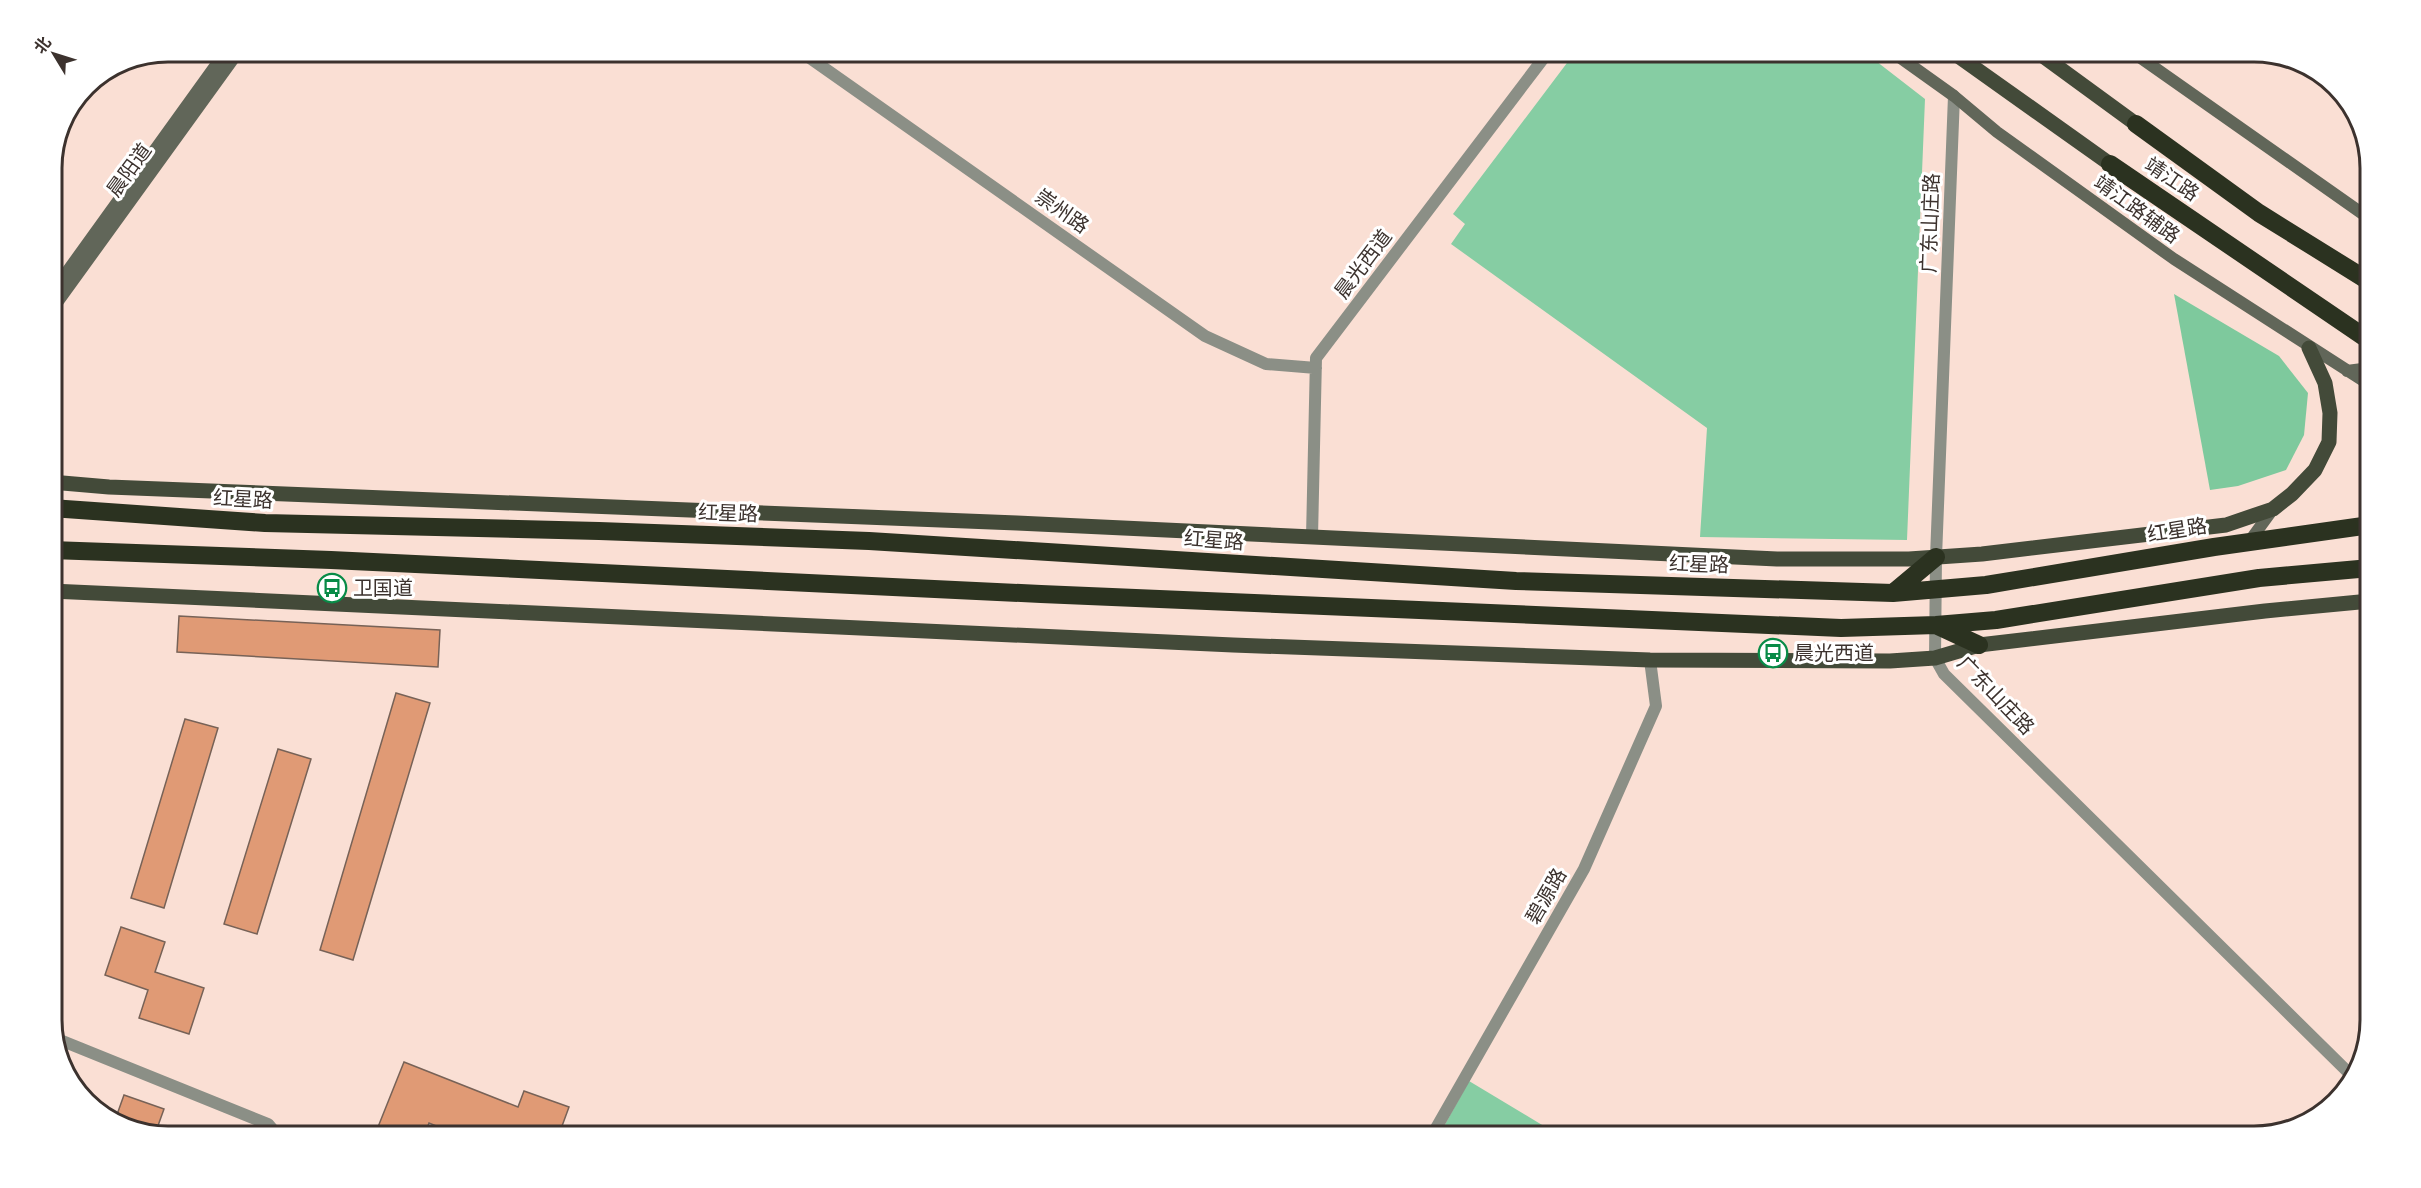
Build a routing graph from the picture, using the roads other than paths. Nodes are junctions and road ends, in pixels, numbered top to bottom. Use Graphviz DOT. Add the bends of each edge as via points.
graph roads {
  1 [pos="218,62"];
  2 [pos="231,62"];
  3 [pos="816,62"];
  4 [pos="1541,62"];
  5 [pos="1906,62"];
  6 [pos="1966,62"];
  7 [pos="2051,62"];
  8 [pos="2147,62"];
  9 [pos="1954,96"];
  10 [pos="2136,124"];
  11 [pos="2110,164"];
  12 [pos="2359,211"];
  13 [pos="2359,275"];
  14 [pos="62,279"];
  15 [pos="62,296"];
  16 [pos="2359,334"];
  17 [pos="2309,348"];
  18 [pos="1316,368"];
  19 [pos="2359,369"];
  20 [pos="2348,371"];
  21 [pos="2359,378"];
  22 [pos="62,483"];
  23 [pos="62,509"];
  24 [pos="2273,509"];
  25 [pos="2359,526"];
  26 [pos="2188,530"];
  27 [pos="1312,537"];
  28 [pos="2249,542"];
  29 [pos="2214,547"];
  30 [pos="62,550"];
  31 [pos="1936,557"];
  32 [pos="2359,569"];
  33 [pos="1936,589"];
  34 [pos="62,591"];
  35 [pos="1893,593"];
  36 [pos="2360,602"];
  37 [pos="1936,626"];
  38 [pos="1979,645"];
  39 [pos="1935,658"];
  40 [pos="1650,660"];
  41 [pos="64,1042"];
  42 [pos="2347,1071"];
  43 [pos="270,1126"];
  44 [pos="1437,1126"];
  1 -- 14 [label="street, 晨阳道"];
  2 -- 15 [label="street, 晨阳道"];
  3 -- 18 [label="street, 崇州路" via="1205,336 1266,364"];
  4 -- 18 [label="street, 晨光西道" via="1316,358"];
  5 -- 9 [label="street, 靖江路辅路"];
  6 -- 11 [label="main road, 靖江路"];
  7 -- 10 [label="main road, 靖江路"];
  8 -- 12 [label="street"];
  9 -- 17 [label="street, 靖江路辅路" via="1997,132 2174,259"];
  9 -- 31 [label="street, 广东山庄路"];
  10 -- 13 [label="highway, 靖江路" via="2259,213"];
  11 -- 16 [label="highway, 靖江路"];
  17 -- 20 [label="street, 靖江路辅路"];
  17 -- 24 [label="main road" via="2325,383 2329,442 2315,470"];
  18 -- 27 [label="street, 晨光西道"];
  19 -- 20 [label="street"];
  20 -- 21 [label="street, 靖江路辅路"];
  22 -- 27 [label="main road"];
  23 -- 35 [label="highway, 红星路" via="265,523 869,541 1516,581"];
  24 -- 26 [label="main road" via="2226,525"];
  24 -- 28 [label="street"];
  25 -- 28 [label="highway, 红星路"];
  26 -- 29 [label="street"];
  26 -- 31 [label="main road"];
  27 -- 31 [label="main road" via="1777,559"];
  28 -- 29 [label="highway, 红星路"];
  29 -- 33 [label="highway, 红星路" via="1986,585"];
  30 -- 37 [label="highway" via="1841,628"];
  31 -- 33 [label="street, 广东山庄路"];
  31 -- 35 [label="highway"];
  32 -- 37 [label="highway" via="2259,578"];
  33 -- 35 [label="highway, 红星路"];
  33 -- 37 [label="street, 广东山庄路"];
  34 -- 40 [label="main road"];
  36 -- 38 [label="main road"];
  37 -- 38 [label="highway"];
  37 -- 39 [label="street, 广东山庄路"];
  38 -- 39 [label="main road"];
  39 -- 40 [label="main road"];
  39 -- 42 [label="street, 广东山庄路" via="1944,674"];
  40 -- 44 [label="street, 碧源路" via="1656,706 1584,869"];
  41 -- 43 [label="street"];
}
